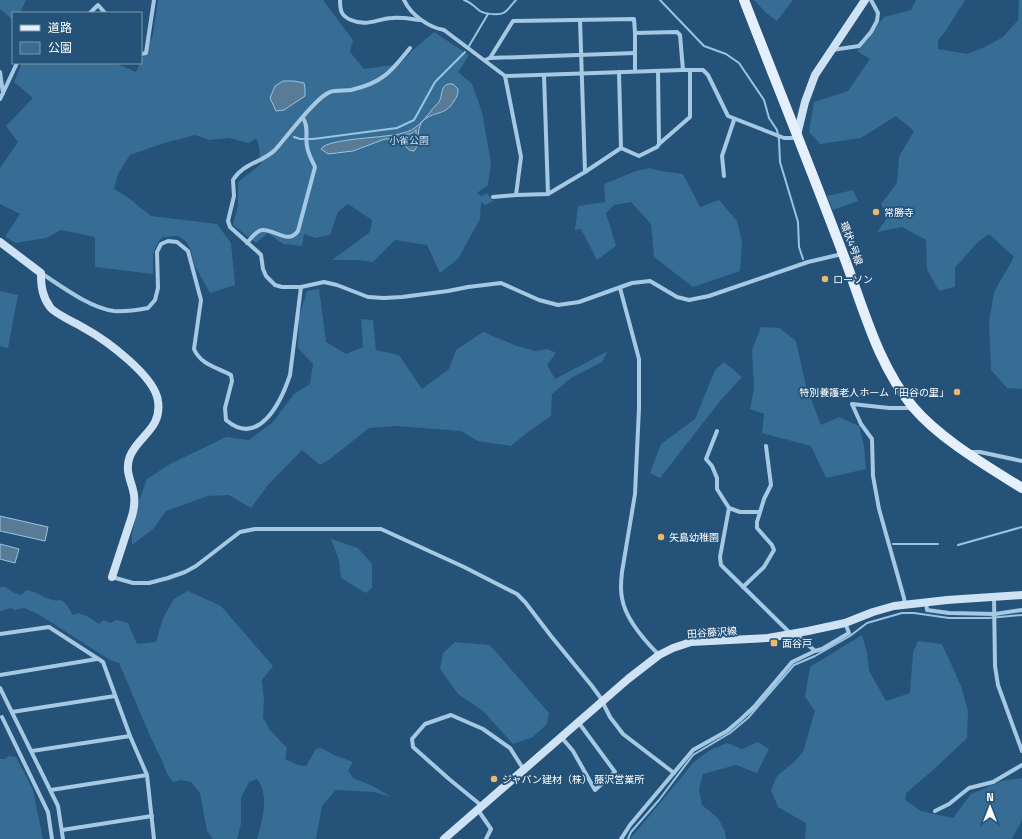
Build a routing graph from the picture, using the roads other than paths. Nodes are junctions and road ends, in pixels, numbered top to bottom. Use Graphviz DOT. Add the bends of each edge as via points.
graph roads {
  1 [pos="154,0"];
  2 [pos="340,0"];
  3 [pos="404,0"];
  4 [pos="744,0"];
  5 [pos="865,0"];
  6 [pos="871,0"];
  7 [pos="91,12"];
  8 [pos="104,12"];
  9 [pos="421,20"];
  10 [pos="580,20"];
  11 [pos="635,33"];
  12 [pos="410,48"];
  13 [pos="832,50"];
  14 [pos="635,53"];
  15 [pos="142,54"];
  16 [pos="581,55"];
  17 [pos="490,58"];
  18 [pos="485,60"];
  19 [pos="17,64"];
  20 [pos="683,70"];
  21 [pos="690,70"];
  22 [pos="658,71"];
  23 [pos="0,72"];
  24 [pos="619,72"];
  25 [pos="635,72"];
  26 [pos="581,73"];
  27 [pos="544,74"];
  28 [pos="504,76"];
  29 [pos="3,93"];
  30 [pos="0,99"];
  31 [pos="303,118"];
  32 [pos="734,120"];
  33 [pos="797,135"];
  34 [pos="659,144"];
  35 [pos="621,148"];
  36 [pos="585,172"];
  37 [pos="724,176"];
  38 [pos="548,194"];
  39 [pos="516,195"];
  40 [pos="493,197"];
  41 [pos="0,242"];
  42 [pos="247,243"];
  43 [pos="843,254"];
  44 [pos="41,273"];
  45 [pos="301,287"];
  46 [pos="620,288"];
  47 [pos="914,408"];
  48 [pos="717,431"];
  49 [pos="766,446"];
  50 [pos="966,452"];
  51 [pos="1022,461"];
  52 [pos="1022,488"];
  53 [pos="729,508"];
  54 [pos="760,512"];
  55 [pos="112,576"];
  56 [pos="743,587"];
  57 [pos="1022,595"];
  58 [pos="994,597"];
  59 [pos="926,602"];
  60 [pos="905,605"];
  61 [pos="1022,610"];
  62 [pos="995,614"];
  63 [pos="845,622"];
  64 [pos="0,634"];
  65 [pos="793,634"];
  66 [pos="815,651"];
  67 [pos="659,655"];
  68 [pos="98,659"];
  69 [pos="0,675"];
  70 [pos="0,688"];
  71 [pos="115,696"];
  72 [pos="602,702"];
  73 [pos="12,712"];
  74 [pos="2,716"];
  75 [pos="579,723"];
  76 [pos="130,736"];
  77 [pos="562,738"];
  78 [pos="32,751"];
  79 [pos="1022,751"];
  80 [pos="1022,765"];
  81 [pos="524,770"];
  82 [pos="674,773"];
  83 [pos="147,775"];
  84 [pos="51,790"];
  85 [pos="480,808"];
  86 [pos="935,812"];
  87 [pos="152,816"];
  88 [pos="62,830"];
  89 [pos="52,839"];
  90 [pos="63,839"];
  91 [pos="154,839"];
  92 [pos="444,839"];
  93 [pos="486,839"];
  94 [pos="621,839"];
  1 -- 15 [label="street" via="146,54"];
  2 -- 9 [label="street" via="342,14 346,18 365,24 393,18"];
  3 -- 9 [label="street" via="406,6"];
  4 -- 33 [label="main road, 環状4号線"];
  5 -- 13 [label="main road"];
  6 -- 13 [label="street" via="878,13 872,32 859,46"];
  7 -- 8 [label="street" via="98,5"];
  9 -- 18 [label="street" via="444,30"];
  10 -- 11 [label="street" via="634,19"];
  10 -- 16 [label="street"];
  10 -- 17 [label="street" via="513,21"];
  11 -- 14 [label="street"];
  11 -- 20 [label="street" via="677,32 680,35"];
  12 -- 31 [label="street" via="386,76 362,87 329,92"];
  13 -- 33 [label="main road" via="815,75"];
  14 -- 16 [label="street"];
  14 -- 25 [label="street"];
  16 -- 17 [label="street"];
  16 -- 26 [label="street"];
  17 -- 18 [label="street"];
  18 -- 28 [label="street"];
  19 -- 29 [label="street"];
  20 -- 21 [label="street"];
  20 -- 22 [label="street"];
  21 -- 32 [label="street" via="703,70 708,75 726,115"];
  21 -- 34 [label="street" via="690,117"];
  22 -- 25 [label="street"];
  22 -- 34 [label="street"];
  23 -- 29 [label="street"];
  24 -- 25 [label="street"];
  24 -- 26 [label="street"];
  24 -- 35 [label="street"];
  26 -- 27 [label="street"];
  26 -- 36 [label="street"];
  27 -- 28 [label="street"];
  27 -- 38 [label="street"];
  28 -- 39 [label="street" via="521,157"];
  29 -- 30 [label="street"];
  31 -- 42 [label="street" via="273,151 239,172 233,180 234,196 228,221 230,227"];
  31 -- 42 [label="street" via="306,124 309,155 315,167 298,231 287,238 261,230"];
  32 -- 33 [label="street" via="781,137 792,138"];
  32 -- 37 [label="street" via="722,156"];
  33 -- 43 [label="main road, 環状4号線"];
  34 -- 35 [label="street" via="639,156"];
  35 -- 36 [label="street"];
  36 -- 38 [label="street"];
  38 -- 39 [label="street"];
  39 -- 40 [label="street"];
  41 -- 44 [label="main road"];
  42 -- 45 [label="street" via="261,255 263,269 270,282 282,287"];
  43 -- 46 [label="street" via="808,262 710,296 689,300 676,297 650,281 632,283"];
  43 -- 47 [label="main road, 環状4号線" via="880,351 898,386"];
  44 -- 45 [label="street" via="98,307 114,311 148,308 155,300 158,288 157,252 161,244 168,241 177,242 188,251 201,300 194,349 204,362 231,376 225,408 226,420 241,429 253,428 268,418 286,388 290,375"];
  44 -- 55 [label="main road" via="42,292 52,309 107,342 150,382 156,391 158,413 154,425 130,457 128,476 134,494 134,507"];
  45 -- 46 [label="street" via="324,282 368,297 384,298 501,283 539,300 558,305 579,302"];
  46 -- 67 [label="street" via="639,359 637,481 622,572 622,599 644,639"];
  47 -- 50 [label="main road, 環状4号線"];
  47 -- 60 [label="street" via="852,404 861,424 872,439 873,476 878,503"];
  48 -- 53 [label="street" via="706,459 717,478 717,489"];
  49 -- 54 [label="street" via="771,485"];
  50 -- 51 [label="street" via="980,452"];
  50 -- 52 [label="main road, 環状4号線"];
  53 -- 54 [label="street" via="740,512"];
  53 -- 56 [label="street" via="720,557 721,565"];
  54 -- 56 [label="street" via="757,528 774,550 764,567"];
  55 -- 72 [label="street" via="133,583 149,583 185,572 240,532 255,529 381,529 517,594 592,686"];
  56 -- 65 [label="street"];
  57 -- 58 [label="main road, 田谷藤沢線"];
  58 -- 59 [label="main road, 田谷藤沢線"];
  58 -- 62 [label="street"];
  59 -- 60 [label="main road, 田谷藤沢線"];
  59 -- 62 [label="street" via="927,610"];
  60 -- 63 [label="main road, 田谷藤沢線" via="881,609"];
  61 -- 62 [label="street"];
  62 -- 79 [label="street" via="995,666 998,685"];
  63 -- 65 [label="main road, 田谷藤沢線"];
  63 -- 66 [label="street" via="848,633"];
  64 -- 68 [label="street" via="49,627"];
  65 -- 66 [label="street"];
  65 -- 67 [label="main road, 田谷藤沢線" via="691,642"];
  66 -- 82 [label="street" via="792,662 754,707 727,731 693,750"];
  67 -- 72 [label="main road, 田谷藤沢線"];
  68 -- 69 [label="street"];
  68 -- 71 [label="street" via="103,662"];
  70 -- 73 [label="street"];
  71 -- 73 [label="street"];
  71 -- 76 [label="street"];
  72 -- 75 [label="main road, 田谷藤沢線"];
  72 -- 82 [label="street" via="623,734"];
  73 -- 78 [label="street"];
  74 -- 89 [label="street" via="48,812"];
  75 -- 77 [label="main road, 田谷藤沢線"];
  75 -- 77 [label="street" via="615,772 595,790 573,751"];
  76 -- 78 [label="street"];
  76 -- 83 [label="street"];
  77 -- 81 [label="main road, 田谷藤沢線"];
  78 -- 84 [label="street"];
  80 -- 86 [label="street" via="993,782 969,788"];
  81 -- 85 [label="main road, 田谷藤沢線"];
  81 -- 85 [label="street" via="510,748 483,729 450,715 425,724 412,739 413,747"];
  82 -- 94 [label="street"];
  83 -- 84 [label="street"];
  83 -- 87 [label="street"];
  84 -- 88 [label="street" via="58,806"];
  85 -- 92 [label="main road, 田谷藤沢線"];
  85 -- 93 [label="street" via="491,829"];
  87 -- 88 [label="street"];
  87 -- 91 [label="street"];
  88 -- 90 [label="street"];
}
